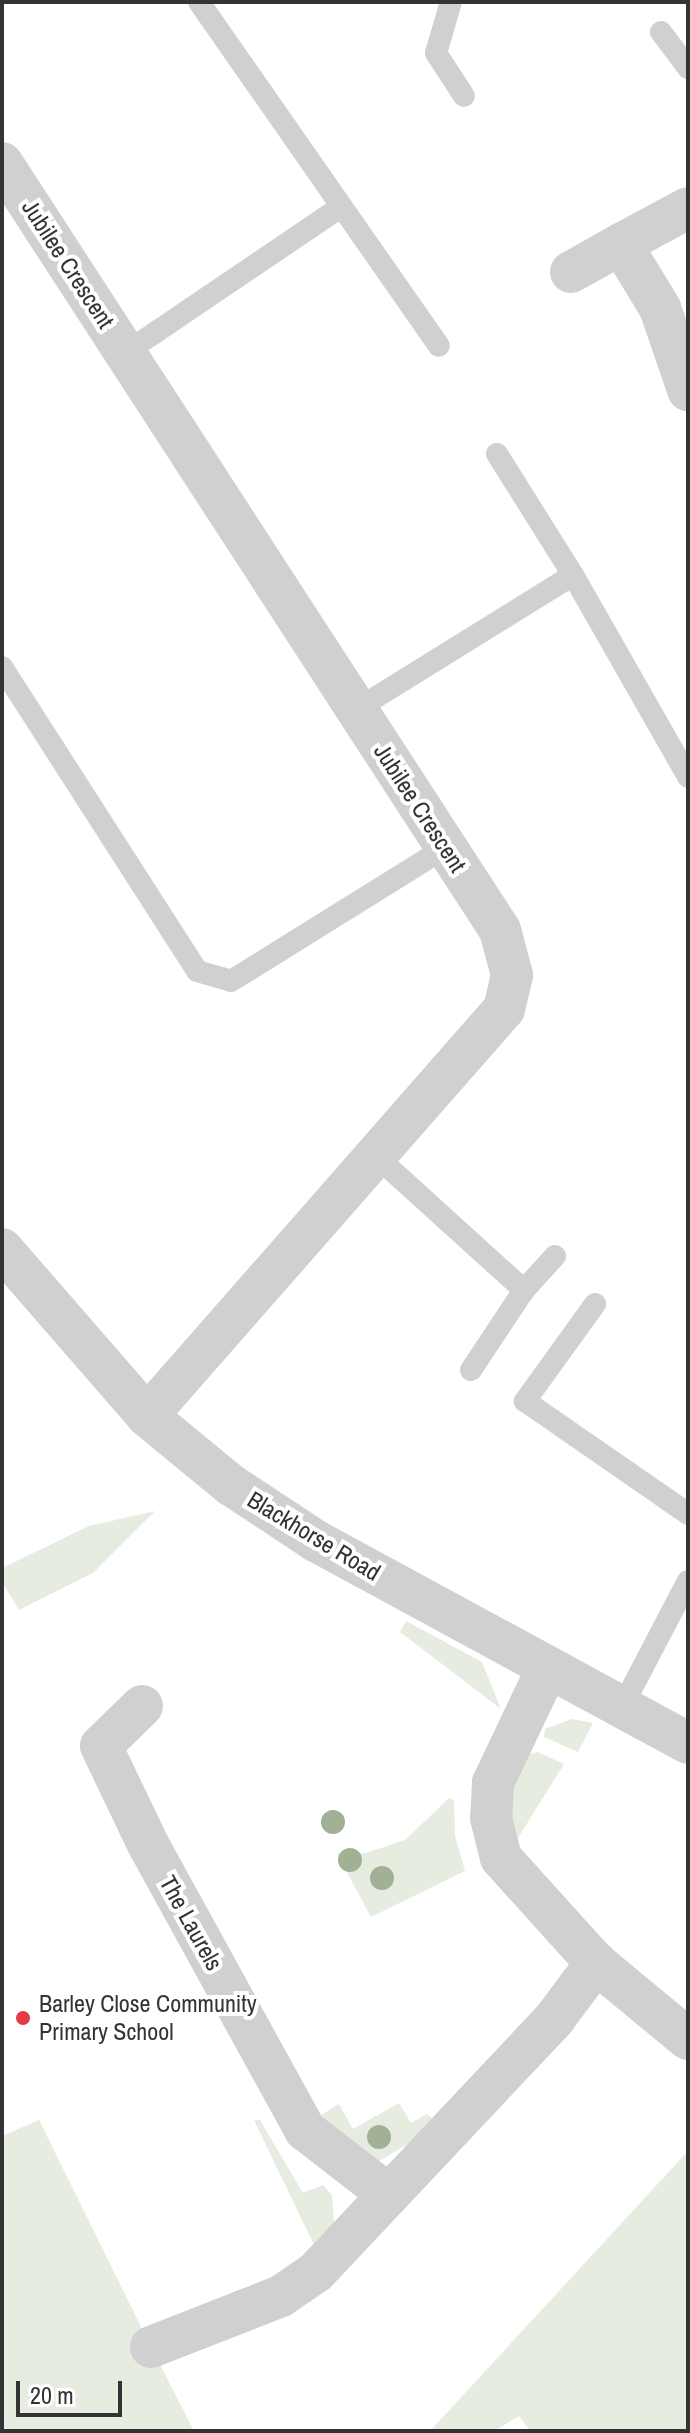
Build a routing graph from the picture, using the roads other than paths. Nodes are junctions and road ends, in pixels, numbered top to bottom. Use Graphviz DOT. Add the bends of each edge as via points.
graph roads {
  1 [pos="199,2"];
  2 [pos="451,2"];
  3 [pos="661,32"];
  4 [pos="688,68"];
  5 [pos="464,96"];
  6 [pos="2,163"];
  7 [pos="688,208"];
  8 [pos="338,209"];
  9 [pos="621,244"];
  10 [pos="571,272"];
  11 [pos="439,346"];
  12 [pos="125,353"];
  13 [pos="688,390"];
  14 [pos="497,454"];
  15 [pos="573,575"];
  16 [pos="2,667"];
  17 [pos="357,709"];
  18 [pos="688,777"];
  19 [pos="446,847"];
  20 [pos="376,1156"];
  21 [pos="2,1249"];
  22 [pos="555,1256"];
  23 [pos="524,1290"];
  24 [pos="595,1304"];
  25 [pos="471,1370"];
  26 [pos="147,1416"];
  27 [pos="688,1514"];
  28 [pos="688,1581"];
  29 [pos="548,1667"];
  30 [pos="142,1706"];
  31 [pos="622,1707"];
  32 [pos="688,1743"];
  33 [pos="596,1963"];
  34 [pos="688,2039"];
  35 [pos="389,2195"];
  36 [pos="151,2347"];
  1 -- 8 [label="lane"];
  2 -- 5 [label="lane" via="436,53"];
  3 -- 4 [label="lane"];
  6 -- 12 [label="street, Jubilee Crescent"];
  7 -- 9 [label="street"];
  8 -- 11 [label="lane"];
  8 -- 12 [label="lane"];
  9 -- 10 [label="street"];
  9 -- 13 [label="street" via="660,308"];
  12 -- 17 [label="street, Jubilee Crescent"];
  14 -- 15 [label="lane"];
  15 -- 17 [label="lane"];
  15 -- 18 [label="lane"];
  16 -- 19 [label="lane" via="197,971 231,981"];
  17 -- 19 [label="street, Jubilee Crescent"];
  19 -- 20 [label="street, Jubilee Crescent" via="500,930 512,975 504,1009"];
  20 -- 23 [label="lane"];
  20 -- 26 [label="street, Jubilee Crescent"];
  21 -- 26 [label="street, Blackhorse Road"];
  22 -- 23 [label="lane"];
  23 -- 25 [label="lane"];
  24 -- 27 [label="lane" via="525,1401"];
  26 -- 29 [label="street, Blackhorse Road" via="231,1485 316,1541"];
  28 -- 31 [label="lane"];
  29 -- 31 [label="street, Blackhorse Road"];
  29 -- 33 [label="street" via="493,1783 491,1818 501,1858"];
  30 -- 35 [label="street, The Laurels" via="94,1731 149,1846 305,2130"];
  31 -- 32 [label="street, Blackhorse Road"];
  33 -- 34 [label="street"];
  33 -- 35 [label="street" via="555,2018"];
  35 -- 36 [label="street" via="316,2272 281,2296"];
}
